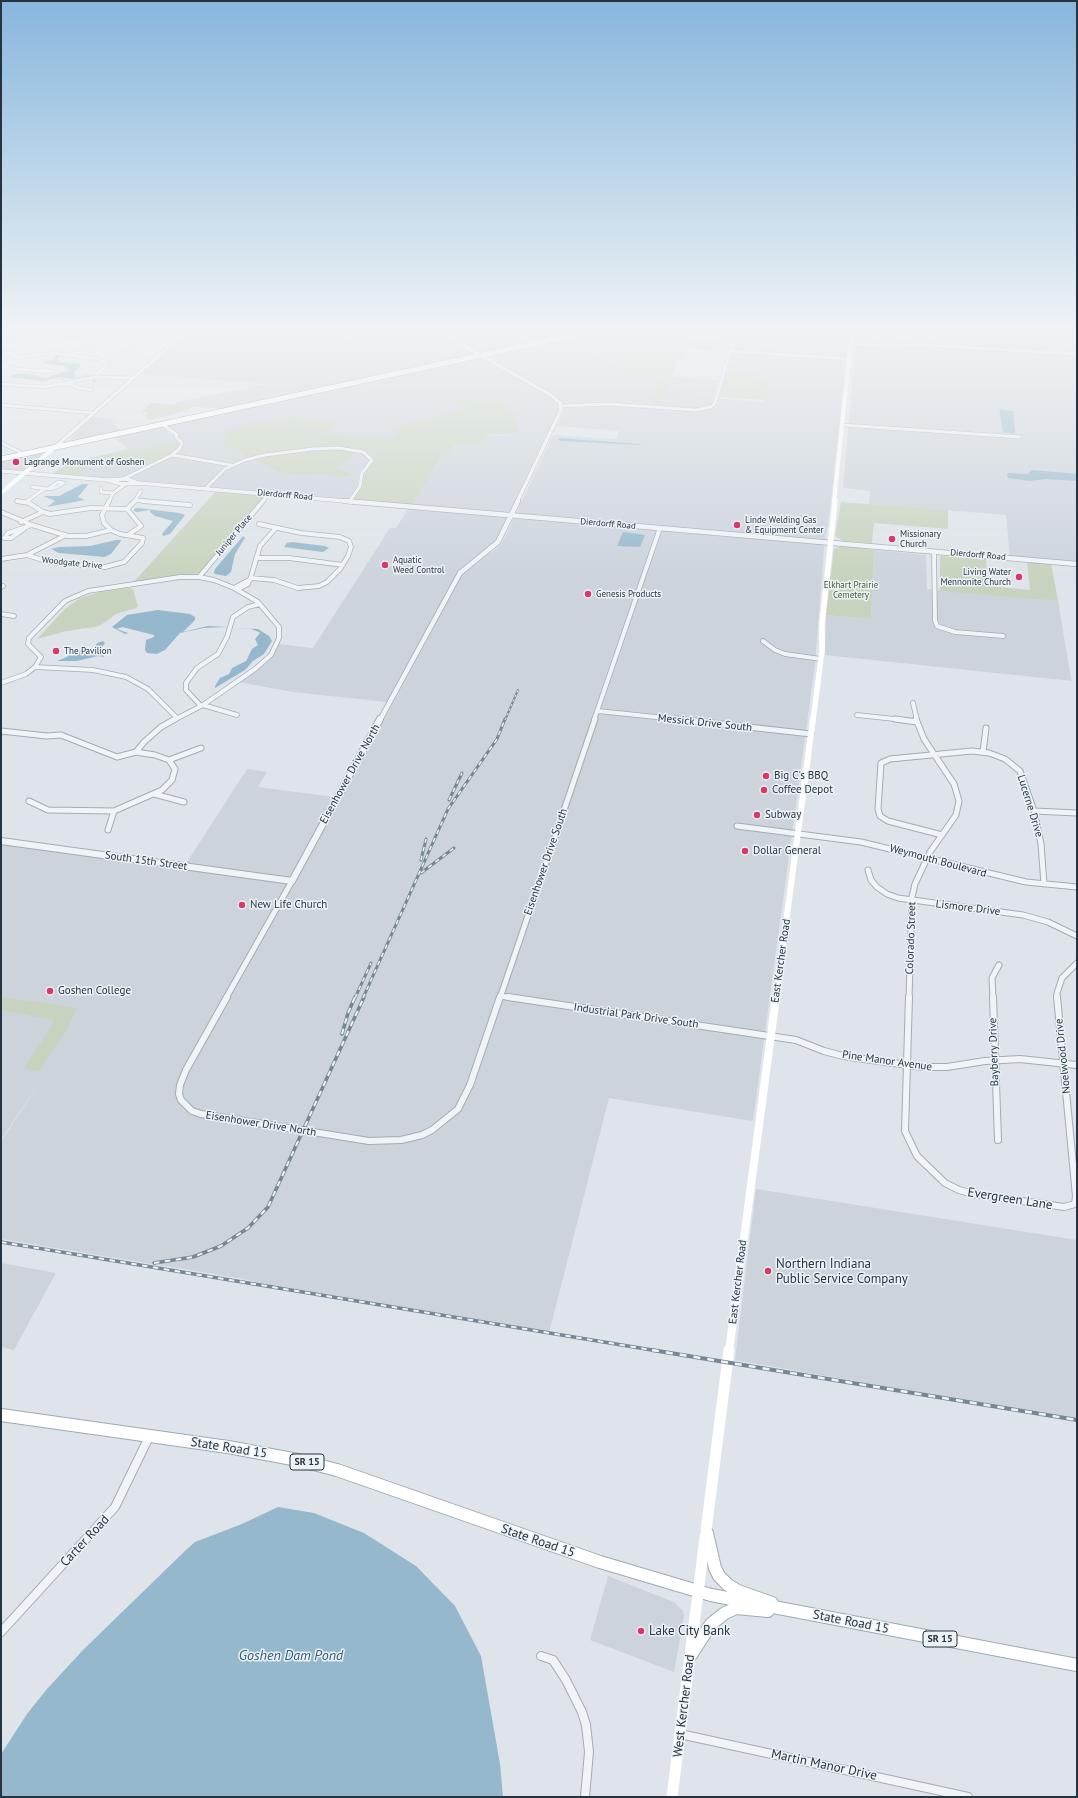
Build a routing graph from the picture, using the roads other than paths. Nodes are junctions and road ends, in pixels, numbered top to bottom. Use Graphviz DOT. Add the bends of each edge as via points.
graph roads {
  1 [pos="94,413"];
  2 [pos="213,413"];
  3 [pos="561,413"];
  4 [pos="844,413"];
  5 [pos="162,424"];
  6 [pos="843,424"];
  7 [pos="1020,437"];
  8 [pos="64,439"];
  9 [pos="81,442"];
  10 [pos="1,443"];
  11 [pos="54,448"];
  12 [pos="26,453"];
  13 [pos="172,454"];
  14 [pos="43,457"];
  15 [pos="1,459"];
  16 [pos="231,465"];
  17 [pos="3,471"];
  18 [pos="25,473"];
  19 [pos="134,474"];
  20 [pos="122,479"];
  21 [pos="107,480"];
  22 [pos="128,482"];
  23 [pos="118,483"];
  24 [pos="32,487"];
  25 [pos="101,488"];
  26 [pos="206,488"];
  27 [pos="44,489"];
  28 [pos="48,489"];
  29 [pos="117,489"];
  30 [pos="141,491"];
  31 [pos="1,493"];
  32 [pos="113,493"];
  33 [pos="269,494"];
  34 [pos="135,500"];
  35 [pos="17,501"];
  36 [pos="350,501"];
  37 [pos="26,502"];
  38 [pos="190,505"];
  39 [pos="104,508"];
  40 [pos="128,509"];
  41 [pos="43,512"];
  42 [pos="2,514"];
  43 [pos="512,515"];
  44 [pos="21,522"];
  45 [pos="259,524"];
  46 [pos="32,525"];
  47 [pos="276,528"];
  48 [pos="660,528"];
  49 [pos="24,529"];
  50 [pos="111,530"];
  51 [pos="66,535"];
  52 [pos="128,536"];
  53 [pos="830,543"];
  54 [pos="934,552"];
  55 [pos="27,556"];
  56 [pos="256,558"];
  57 [pos="1,559"];
  58 [pos="1077,564"];
  59 [pos="343,565"];
  60 [pos="199,577"];
  61 [pos="250,579"];
  62 [pos="234,588"];
  63 [pos="260,604"];
  64 [pos="1,614"];
  65 [pos="14,616"];
  66 [pos="1003,636"];
  67 [pos="763,641"];
  68 [pos="821,659"];
  69 [pos="35,667"];
  70 [pos="1,683"];
  71 [pos="913,703"];
  72 [pos="203,705"];
  73 [pos="598,711"];
  74 [pos="237,715"];
  75 [pos="857,715"];
  76 [pos="177,718"];
  77 [pos="917,722"];
  78 [pos="986,728"];
  79 [pos="1,731"];
  80 [pos="812,734"];
  81 [pos="201,748"];
  82 [pos="136,752"];
  83 [pos="983,752"];
  84 [pos="933,755"];
  85 [pos="169,760"];
  86 [pos="154,794"];
  87 [pos="29,801"];
  88 [pos="184,802"];
  89 [pos="114,811"];
  90 [pos="1034,811"];
  91 [pos="1077,813"];
  92 [pos="737,826"];
  93 [pos="108,830"];
  94 [pos="798,834"];
  95 [pos="942,835"];
  96 [pos="1,841"];
  97 [pos="927,859"];
  98 [pos="868,870"];
  99 [pos="292,881"];
  100 [pos="1044,884"];
  101 [pos="1077,887"];
  102 [pos="912,900"];
  103 [pos="1077,936"];
  104 [pos="1077,963"];
  105 [pos="999,965"];
  106 [pos="500,996"];
  107 [pos="772,1036"];
  108 [pos="994,1060"];
  109 [pos="1063,1063"];
  110 [pos="907,1065"];
  111 [pos="1077,1065"];
  112 [pos="998,1140"];
  113 [pos="378,1142"];
  114 [pos="945,1183"];
  115 [pos="1075,1204"];
  116 [pos="1,1415"];
  117 [pos="149,1436"];
  118 [pos="707,1532"];
  119 [pos="699,1592"];
  120 [pos="803,1613"];
  121 [pos="1,1632"];
  122 [pos="691,1655"];
  123 [pos="541,1656"];
  124 [pos="1077,1665"];
  125 [pos="680,1734"];
  126 [pos="585,1797"];
  127 [pos="672,1797"];
  128 [pos="968,1797"];
  1 -- 8 [label="street"];
  2 -- 5 [label="main road"];
  3 -- 43 [label="street, Eisenhower Drive North"];
  4 -- 6 [label="main road, East Kercher Road"];
  5 -- 9 [label="main road"];
  5 -- 13 [label="street" via="162,427 181,441 182,446"];
  6 -- 7 [label="street"];
  6 -- 53 [label="main road, East Kercher Road"];
  8 -- 9 [label="main road"];
  8 -- 11 [label="street"];
  9 -- 11 [label="main road"];
  10 -- 12 [label="street"];
  11 -- 12 [label="main road"];
  11 -- 14 [label="main road"];
  12 -- 14 [label="main road" via="39,453"];
  12 -- 15 [label="main road"];
  13 -- 16 [label="street"];
  13 -- 19 [label="street"];
  14 -- 18 [label="main road"];
  16 -- 26 [label="street"];
  16 -- 36 [label="street" via="259,456 319,448 363,452 372,460 362,473 360,486"];
  17 -- 18 [label="street, Dierdorff Road"];
  18 -- 21 [label="street, Dierdorff Road"];
  18 -- 31 [label="main road"];
  19 -- 20 [label="street"];
  19 -- 22 [label="street"];
  20 -- 21 [label="street, Dierdorff Road"];
  20 -- 22 [label="street, Dierdorff Road"];
  20 -- 23 [label="street" via="118,480"];
  21 -- 23 [label="street, Dierdorff Road"];
  22 -- 23 [label="street, Dierdorff Road"];
  22 -- 26 [label="street, Dierdorff Road"];
  22 -- 29 [label="street"];
  23 -- 29 [label="street"];
  24 -- 27 [label="street"];
  25 -- 32 [label="street" via="101,492"];
  26 -- 33 [label="street, Dierdorff Road"];
  27 -- 28 [label="street"];
  27 -- 37 [label="street"];
  29 -- 32 [label="street"];
  30 -- 34 [label="street"];
  32 -- 39 [label="street"];
  33 -- 36 [label="street, Dierdorff Road"];
  33 -- 60 [label="street, Juniper Place"];
  34 -- 38 [label="street"];
  34 -- 40 [label="street"];
  35 -- 37 [label="street"];
  36 -- 43 [label="street, Dierdorff Road"];
  37 -- 41 [label="street"];
  39 -- 40 [label="street"];
  39 -- 41 [label="street" via="50,514"];
  39 -- 50 [label="street" via="102,519"];
  40 -- 52 [label="street" via="141,526"];
  41 -- 44 [label="street"];
  42 -- 44 [label="street"];
  43 -- 48 [label="street, Dierdorff Road"];
  43 -- 99 [label="street, Eisenhower Drive North" via="495,546 460,573"];
  44 -- 46 [label="street"];
  45 -- 47 [label="street"];
  46 -- 49 [label="street"];
  46 -- 51 [label="street"];
  47 -- 56 [label="street" via="263,541"];
  47 -- 59 [label="street" via="348,540 351,547"];
  48 -- 53 [label="street, Dierdorff Road"];
  48 -- 73 [label="street, Eisenhower Drive South"];
  49 -- 49 [label="street" via="8,533 4,538 11,538"];
  50 -- 51 [label="street" via="86,536"];
  50 -- 52 [label="street, Woodgate Drive"];
  51 -- 55 [label="street"];
  52 -- 55 [label="street, Woodgate Drive" via="144,540 128,559 112,566 50,562"];
  53 -- 54 [label="street, Dierdorff Road"];
  53 -- 68 [label="main road, East Kercher Road"];
  54 -- 58 [label="street, Dierdorff Road"];
  54 -- 66 [label="street" via="937,626 955,632"];
  55 -- 57 [label="street"];
  56 -- 59 [label="street" via="289,558"];
  56 -- 61 [label="street"];
  59 -- 61 [label="street" via="327,582 309,588 298,588 270,580"];
  60 -- 62 [label="street"];
  60 -- 69 [label="street" via="180,577 102,588 71,598 28,640 29,646 41,657"];
  61 -- 62 [label="street" via="248,584"];
  62 -- 63 [label="street"];
  63 -- 72 [label="street" via="279,627 280,638 276,647 262,664"];
  63 -- 72 [label="street" via="233,616 226,641 218,654 197,668 186,683 188,693"];
  64 -- 65 [label="street"];
  67 -- 68 [label="street" via="785,654"];
  68 -- 80 [label="main road, East Kercher Road"];
  69 -- 70 [label="street" via="26,674"];
  69 -- 76 [label="street" via="86,669 122,676 148,689"];
  71 -- 77 [label="street, Colorado Street"];
  72 -- 74 [label="street"];
  72 -- 76 [label="street"];
  73 -- 80 [label="street, Messick Drive South"];
  73 -- 106 [label="street, Eisenhower Drive South"];
  75 -- 77 [label="street"];
  76 -- 82 [label="street" via="156,732"];
  77 -- 84 [label="street, Colorado Street"];
  78 -- 83 [label="street"];
  79 -- 82 [label="street" via="61,735 117,757"];
  80 -- 94 [label="main road, East Kercher Road"];
  81 -- 85 [label="street"];
  82 -- 85 [label="street"];
  83 -- 84 [label="street, Lucerne Drive"];
  83 -- 90 [label="street, Lucerne Drive" via="1005,759 1018,768"];
  84 -- 95 [label="street, Colorado Street" via="954,784 959,801 956,815"];
  84 -- 95 [label="street" via="893,758 882,762 878,811 886,820"];
  85 -- 86 [label="street" via="175,769 174,777 166,787"];
  86 -- 88 [label="street"];
  86 -- 89 [label="street"];
  87 -- 89 [label="street" via="48,810"];
  89 -- 93 [label="street"];
  90 -- 91 [label="street"];
  90 -- 100 [label="street, Lucerne Drive" via="1041,844"];
  92 -- 94 [label="street, Weymouth Boulevard"];
  94 -- 97 [label="street, Weymouth Boulevard" via="869,844"];
  94 -- 107 [label="main road, East Kercher Road"];
  95 -- 97 [label="street, Colorado Street"];
  96 -- 99 [label="street, South 15th Street"];
  97 -- 100 [label="street, Weymouth Boulevard"];
  97 -- 102 [label="street, Colorado Street" via="915,884"];
  98 -- 102 [label="street, Lismore Drive" via="871,880 882,891 898,898"];
  99 -- 113 [label="street, Eisenhower Drive North" via="186,1070 179,1094 181,1100 192,1111 201,1114"];
  100 -- 101 [label="street, Weymouth Boulevard"];
  102 -- 103 [label="street, Lismore Drive" via="1023,915 1048,922"];
  102 -- 110 [label="street, Colorado Street"];
  104 -- 109 [label="street, Noelwood Drive" via="1062,978 1057,992"];
  105 -- 108 [label="street, Bayberry Drive" via="992,978"];
  106 -- 107 [label="street, Industrial Park Drive South"];
  106 -- 113 [label="street, Eisenhower Drive South" via="470,1085 458,1109 422,1135"];
  107 -- 110 [label="street, Pine Manor Avenue" via="796,1040 824,1052"];
  107 -- 118 [label="main road, East Kercher Road"];
  108 -- 109 [label="street, Pine Manor Avenue" via="1029,1059"];
  108 -- 110 [label="street, Pine Manor Avenue" via="947,1067"];
  108 -- 112 [label="street, Bayberry Drive"];
  109 -- 111 [label="street, Pine Manor Avenue"];
  109 -- 115 [label="street, Noelwood Drive"];
  110 -- 114 [label="street, Colorado Street" via="905,1131 917,1156"];
  114 -- 115 [label="street, Evergreen Lane" via="973,1194 1064,1207"];
  116 -- 117 [label="main road, State Road 15 / SR 15"];
  117 -- 119 [label="main road, State Road 15 / SR 15" via="268,1454 337,1470 571,1553"];
  117 -- 121 [label="street, Carter Road" via="115,1507"];
  118 -- 119 [label="main road, East Kercher Road"];
  118 -- 120 [label="main road" via="715,1568 728,1585 738,1591"];
  119 -- 120 [label="main road, State Road 15 / SR 15"];
  119 -- 122 [label="main road, West Kercher Road"];
  120 -- 122 [label="main road" via="736,1608 711,1624"];
  120 -- 124 [label="main road, State Road 15 / SR 15"];
  122 -- 125 [label="main road, West Kercher Road"];
  123 -- 126 [label="street" via="553,1660 582,1712 589,1752"];
  125 -- 127 [label="main road, West Kercher Road"];
  125 -- 128 [label="street, Martin Manor Drive"];
}
